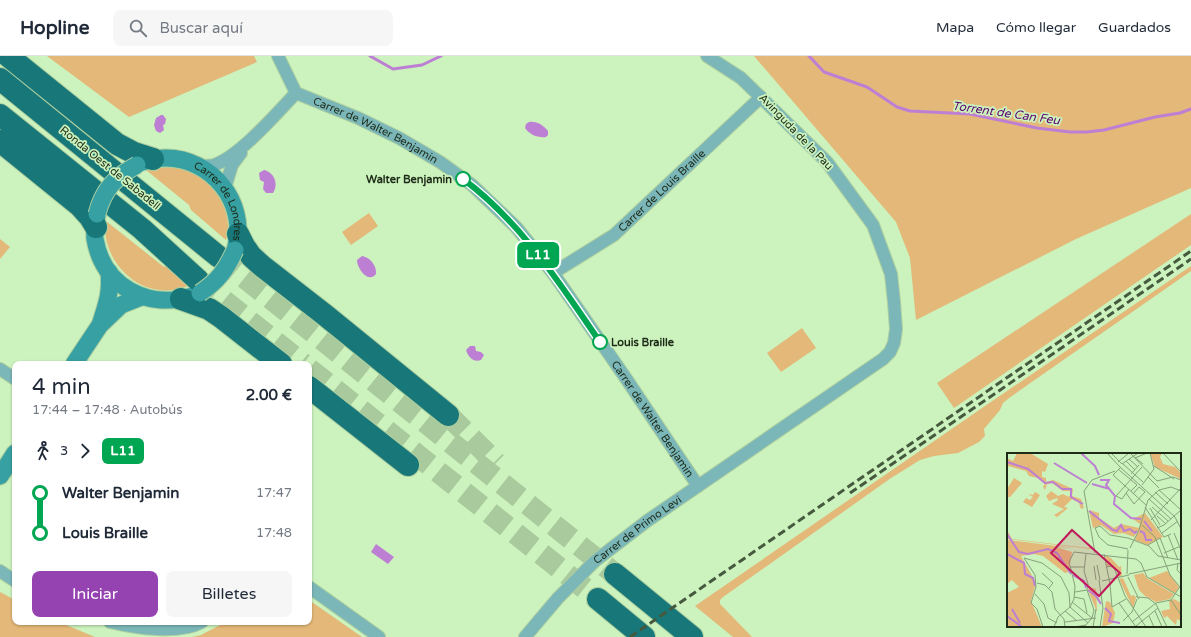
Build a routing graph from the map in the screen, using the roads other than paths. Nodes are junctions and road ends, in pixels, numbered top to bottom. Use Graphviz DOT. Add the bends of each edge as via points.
graph roads {
  1 [pos="8,56"];
  2 [pos="278,56"];
  3 [pos="707,56"];
  4 [pos="0,79"];
  5 [pos="296,93"];
  6 [pos="761,97"];
  7 [pos="0,115"];
  8 [pos="250,140"];
  9 [pos="0,141"];
  10 [pos="145,162"];
  11 [pos="199,166"];
  12 [pos="225,188"];
  13 [pos="96,221"];
  14 [pos="231,247"];
  15 [pos="109,272"];
  16 [pos="553,274"];
  17 [pos="193,291"];
  18 [pos="141,297"];
  19 [pos="100,325"];
  20 [pos="883,359"];
  21 [pos="76,361"];
  22 [pos="277,361"];
  23 [pos="0,369"];
  24 [pos="12,377"];
  25 [pos="312,389"];
  26 [pos="448,415"];
  27 [pos="12,458"];
  28 [pos="408,465"];
  29 [pos="0,476"];
  30 [pos="698,486"];
  31 [pos="0,571"];
  32 [pos="615,574"];
  33 [pos="12,579"];
  34 [pos="312,589"];
  35 [pos="598,598"];
  36 [pos="121,625"];
  37 [pos="196,625"];
  38 [pos="379,637"];
  39 [pos="525,637"];
  40 [pos="644,637"];
  41 [pos="692,637"];
  1 -- 10 [label="highway" via="117,144"];
  2 -- 5 [label="street"];
  3 -- 6 [label="street, Avinguda de la Pau" via="741,78"];
  4 -- 14 [label="highway, Ronda Oest de Sabadell"];
  5 -- 8 [label="street"];
  5 -- 16 [label="street, Carrer de Walter Benjamin" via="358,118 440,162 472,185 516,227"];
  6 -- 16 [label="street, Carrer de Louis Braille" via="614,235"];
  6 -- 20 [label="street, Avinguda de la Pau" via="827,162 873,225 891,274 894,302 894,343"];
  7 -- 17 [label="highway" via="142,229"];
  8 -- 11 [label="street" via="226,160 213,166"];
  8 -- 12 [label="street" via="232,165"];
  9 -- 13 [label="highway"];
  10 -- 11 [label="main road, Carrer de Londres" via="166,158 183,160"];
  10 -- 13 [label="main road, bridge" via="118,177 106,191"];
  11 -- 12 [label="main road, Carrer de Londres" via="214,175"];
  12 -- 14 [label="main road, Carrer de Londres" via="234,204 238,221"];
  13 -- 15 [label="main road" via="95,238 100,256"];
  14 -- 17 [label="main road, Carrer de Londres, bridge" via="228,265 221,276 211,286"];
  14 -- 26 [label="highway" via="244,246 262,266"];
  15 -- 18 [label="main road" via="123,286"];
  15 -- 19 [label="main road" via="110,295"];
  16 -- 30 [label="street, Carrer de Walter Benjamin"];
  17 -- 18 [label="main road" via="165,301"];
  17 -- 22 [label="highway" via="209,309"];
  18 -- 19 [label="main road" via="121,305"];
  19 -- 21 [label="main road"];
  20 -- 30 [label="street, Carrer de Primo Levi"];
  23 -- 24 [label="street"];
  25 -- 28 [label="highway"];
  27 -- 29 [label="main road"];
  30 -- 39 [label="street, Carrer de Primo Levi" via="595,561 558,598"];
  31 -- 33 [label="street"];
  32 -- 41 [label="highway"];
  34 -- 38 [label="street"];
  35 -- 40 [label="highway"];
  36 -- 37 [label="street" via="164,630"];
}
